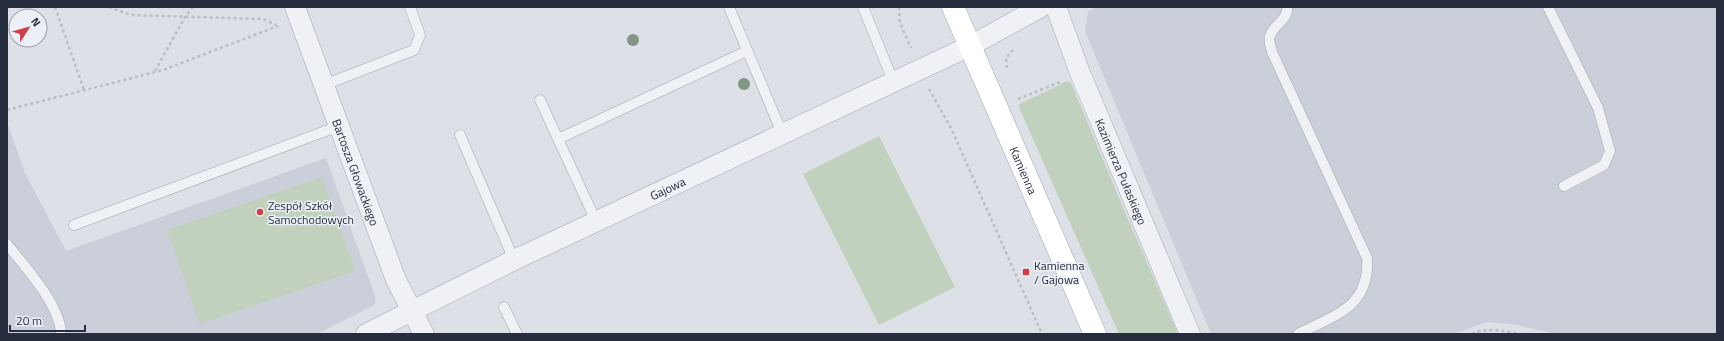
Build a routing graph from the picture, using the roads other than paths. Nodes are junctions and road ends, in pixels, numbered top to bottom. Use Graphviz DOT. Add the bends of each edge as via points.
graph roads {
  1 [pos="295,7"];
  2 [pos="410,7"];
  3 [pos="729,7"];
  4 [pos="864,7"];
  5 [pos="953,7"];
  6 [pos="1040,7"];
  7 [pos="1056,7"];
  8 [pos="1287,7"];
  9 [pos="1548,7"];
  10 [pos="970,46"];
  11 [pos="747,51"];
  12 [pos="893,81"];
  13 [pos="324,85"];
  14 [pos="540,100"];
  15 [pos="339,126"];
  16 [pos="782,133"];
  17 [pos="460,134"];
  18 [pos="558,138"];
  19 [pos="1564,186"];
  20 [pos="596,221"];
  21 [pos="74,225"];
  22 [pos="7,244"];
  23 [pos="514,260"];
  24 [pos="504,307"];
  25 [pos="412,310"];
  26 [pos="61,334"];
  27 [pos="366,334"];
  28 [pos="424,334"];
  29 [pos="517,334"];
  30 [pos="1095,334"];
  31 [pos="1190,334"];
  32 [pos="1298,334"];
  1 -- 13 [label="street, Bartosza Głowackiego"];
  2 -- 13 [label="lane" via="420,35 414,50"];
  3 -- 11 [label="lane"];
  4 -- 12 [label="lane"];
  5 -- 10 [label="main road, Kamienna"];
  6 -- 10 [label="street, Gajowa"];
  7 -- 31 [label="street, Kazimierza Pułaskiego" via="1080,73"];
  8 -- 32 [label="lane" via="1284,18 1269,37 1272,52 1367,258 1368,273 1363,289 1355,301 1341,312"];
  9 -- 19 [label="lane" via="1598,108 1610,151 1604,165"];
  10 -- 12 [label="street, Gajowa"];
  10 -- 30 [label="main road, Kamienna"];
  11 -- 16 [label="lane"];
  11 -- 18 [label="lane"];
  12 -- 16 [label="street, Gajowa"];
  13 -- 15 [label="street, Bartosza Głowackiego"];
  14 -- 18 [label="lane"];
  15 -- 21 [label="lane"];
  15 -- 25 [label="street, Bartosza Głowackiego" via="396,280"];
  16 -- 20 [label="street, Gajowa"];
  17 -- 23 [label="lane"];
  18 -- 20 [label="lane"];
  20 -- 23 [label="street, Gajowa"];
  22 -- 26 [label="lane" via="57,314"];
  23 -- 25 [label="street, Gajowa"];
  24 -- 29 [label="lane"];
  25 -- 27 [label="street, Gajowa"];
  25 -- 28 [label="street, Bartosza Głowackiego"];
}
